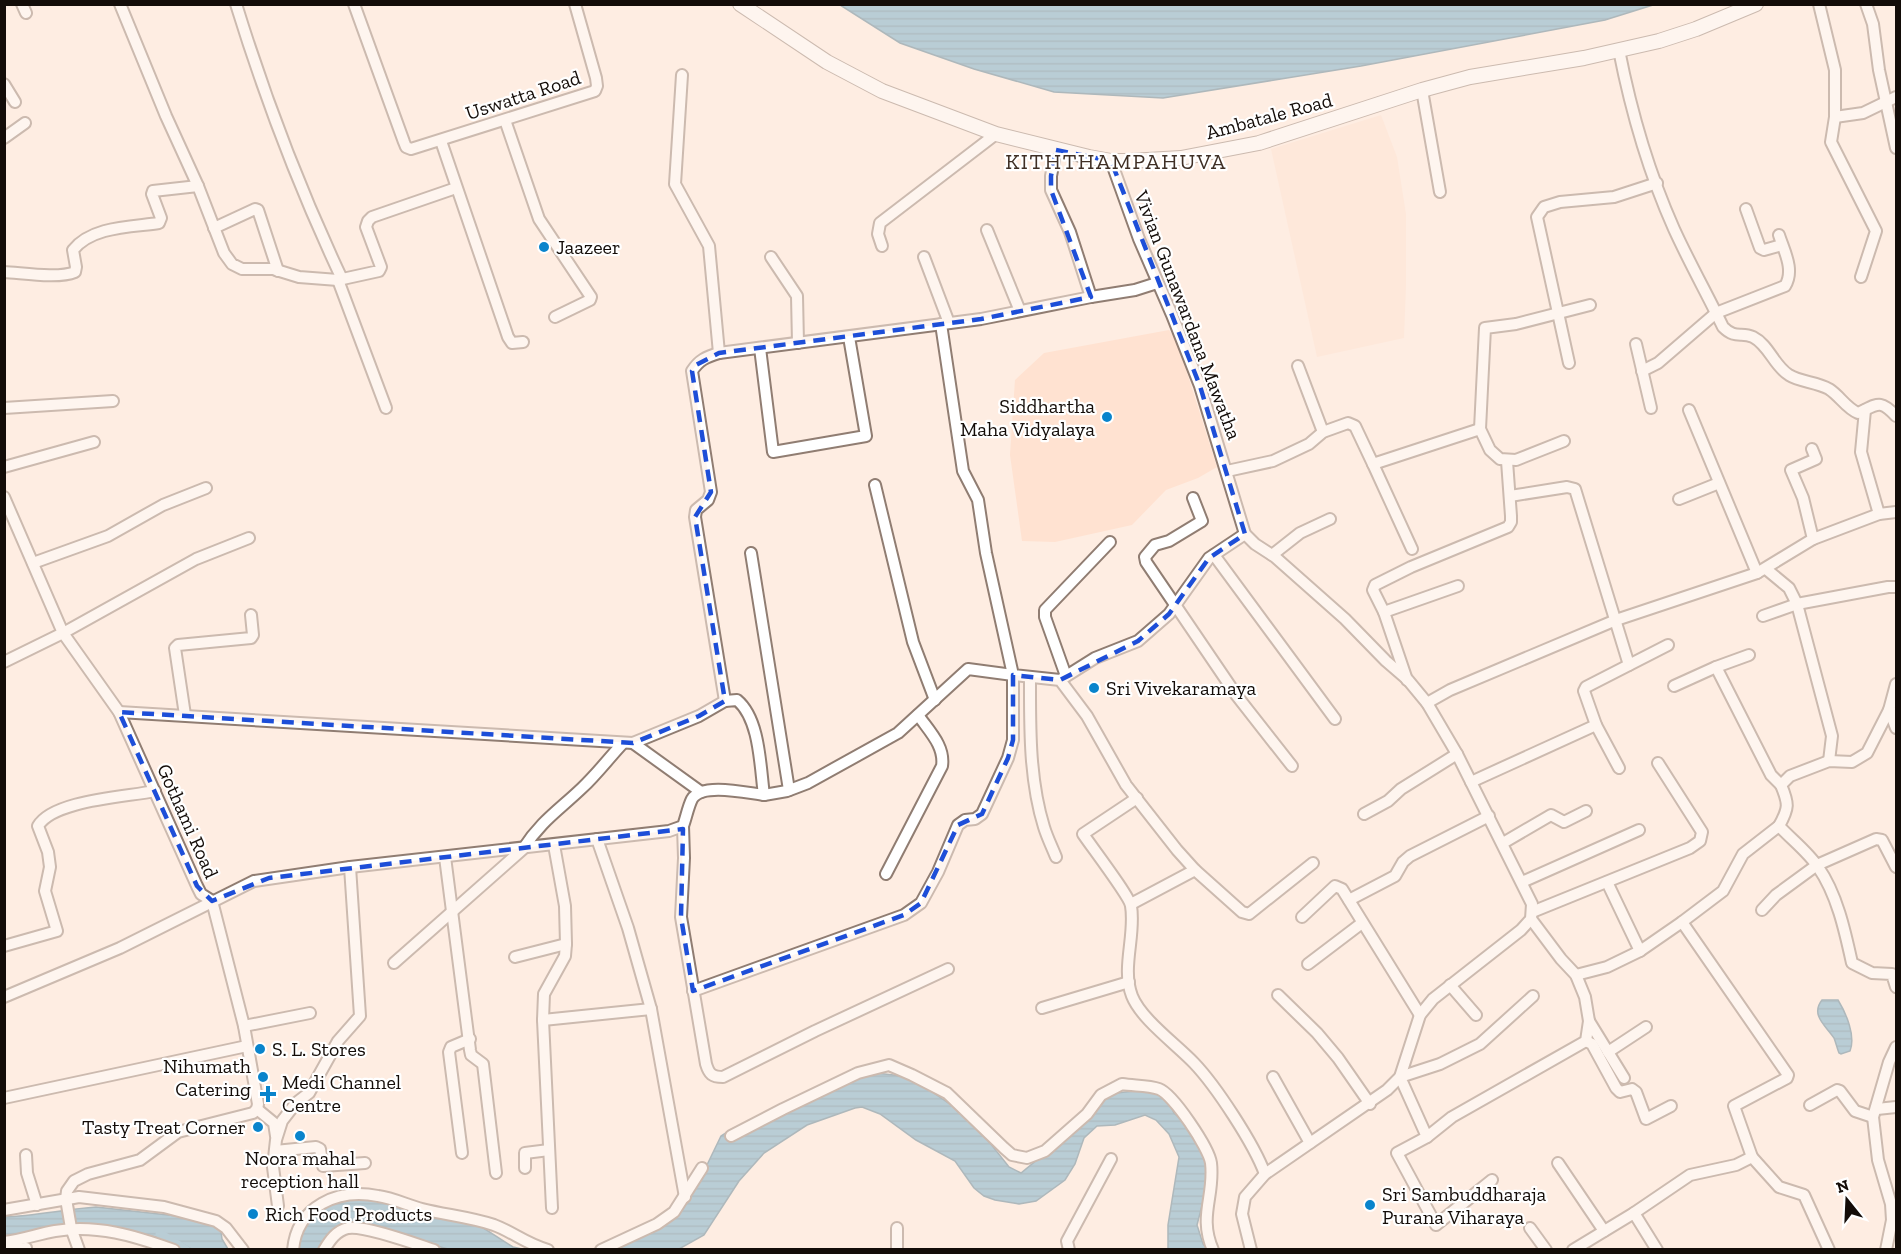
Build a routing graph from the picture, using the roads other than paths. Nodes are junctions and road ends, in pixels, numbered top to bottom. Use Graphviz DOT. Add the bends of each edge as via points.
graph roads {
  1 [pos="236,4"];
  2 [pos="354,4"];
  3 [pos="575,4"];
  4 [pos="740,4"];
  5 [pos="1756,4"];
  6 [pos="1819,4"];
  7 [pos="1866,4"];
  8 [pos="122,5"];
  9 [pos="1619,50"];
  10 [pos="682,75"];
  11 [pos="4,84"];
  12 [pos="1422,90"];
  13 [pos="1896,97"];
  14 [pos="15,102"];
  15 [pos="1885,102"];
  16 [pos="1835,117"];
  17 [pos="505,120"];
  18 [pos="25,123"];
  19 [pos="996,134"];
  20 [pos="4,138"];
  21 [pos="441,141"];
  22 [pos="1896,148"];
  23 [pos="1056,150"];
  24 [pos="1111,161"];
  25 [pos="1657,183"];
  26 [pos="198,186"];
  27 [pos="456,188"];
  28 [pos="1440,192"];
  29 [pos="1746,209"];
  30 [pos="214,228"];
  31 [pos="987,230"];
  32 [pos="882,246"];
  33 [pos="771,257"];
  34 [pos="924,257"];
  35 [pos="279,271"];
  36 [pos="4,272"];
  37 [pos="1861,277"];
  38 [pos="340,280"];
  39 [pos="1157,283"];
  40 [pos="1091,297"];
  41 [pos="1590,305"];
  42 [pos="1020,311"];
  43 [pos="1557,313"];
  44 [pos="1716,314"];
  45 [pos="555,317"];
  46 [pos="945,324"];
  47 [pos="849,337"];
  48 [pos="523,342"];
  49 [pos="798,343"];
  50 [pos="1636,344"];
  51 [pos="760,348"];
  52 [pos="719,353"];
  53 [pos="1569,363"];
  54 [pos="1298,366"];
  55 [pos="1642,371"];
  56 [pos="113,401"];
  57 [pos="4,408"];
  58 [pos="386,408"];
  59 [pos="1651,408"];
  60 [pos="1689,410"];
  61 [pos="1865,410"];
  62 [pos="1896,416"];
  63 [pos="1480,429"];
  64 [pos="1323,432"];
  65 [pos="94,441"];
  66 [pos="1564,441"];
  67 [pos="1812,448"];
  68 [pos="1508,461"];
  69 [pos="1373,464"];
  70 [pos="4,466"];
  71 [pos="1227,471"];
  72 [pos="1719,483"];
  73 [pos="875,485"];
  74 [pos="206,488"];
  75 [pos="1510,496"];
  76 [pos="1193,498"];
  77 [pos="1679,499"];
  78 [pos="6,502"];
  79 [pos="1896,512"];
  80 [pos="1879,514"];
  81 [pos="1330,519"];
  82 [pos="1245,534"];
  83 [pos="249,538"];
  84 [pos="1813,539"];
  85 [pos="1110,542"];
  86 [pos="1412,549"];
  87 [pos="752,554"];
  88 [pos="1214,555"];
  89 [pos="1272,555"];
  90 [pos="33,563"];
  91 [pos="1761,571"];
  92 [pos="1458,586"];
  93 [pos="1896,587"];
  94 [pos="1797,604"];
  95 [pos="1175,607"];
  96 [pos="1384,612"];
  97 [pos="251,615"];
  98 [pos="1763,616"];
  99 [pos="1616,620"];
  100 [pos="63,633"];
  101 [pos="1668,645"];
  102 [pos="1749,655"];
  103 [pos="4,662"];
  104 [pos="1629,665"];
  105 [pos="1716,667"];
  106 [pos="1013,675"];
  107 [pos="1030,677"];
  108 [pos="1063,678"];
  109 [pos="1408,680"];
  110 [pos="1896,684"];
  111 [pos="1674,686"];
  112 [pos="935,700"];
  113 [pos="725,701"];
  114 [pos="1427,703"];
  115 [pos="118,712"];
  116 [pos="1893,712"];
  117 [pos="185,715"];
  118 [pos="918,715"];
  119 [pos="1335,719"];
  120 [pos="1596,725"];
  121 [pos="1896,728"];
  122 [pos="628,743"];
  123 [pos="1457,754"];
  124 [pos="1829,762"];
  125 [pos="1658,763"];
  126 [pos="1292,766"];
  127 [pos="1618,768"];
  128 [pos="1471,782"];
  129 [pos="1781,785"];
  130 [pos="789,790"];
  131 [pos="155,791"];
  132 [pos="701,792"];
  133 [pos="764,795"];
  134 [pos="1137,798"];
  135 [pos="1586,811"];
  136 [pos="1364,814"];
  137 [pos="1489,816"];
  138 [pos="683,826"];
  139 [pos="1779,826"];
  140 [pos="1639,830"];
  141 [pos="597,839"];
  142 [pos="1503,843"];
  143 [pos="554,845"];
  144 [pos="523,849"];
  145 [pos="445,857"];
  146 [pos="1056,857"];
  147 [pos="1313,863"];
  148 [pos="1817,865"];
  149 [pos="350,867"];
  150 [pos="1896,867"];
  151 [pos="1195,870"];
  152 [pos="886,874"];
  153 [pos="1522,882"];
  154 [pos="1607,882"];
  155 [pos="1348,900"];
  156 [pos="212,901"];
  157 [pos="1131,904"];
  158 [pos="1761,910"];
  159 [pos="453,911"];
  160 [pos="1532,916"];
  161 [pos="1302,917"];
  162 [pos="1682,922"];
  163 [pos="1362,923"];
  164 [pos="566,944"];
  165 [pos="4,946"];
  166 [pos="1640,951"];
  167 [pos="515,957"];
  168 [pos="394,963"];
  169 [pos="1308,964"];
  170 [pos="948,969"];
  171 [pos="1894,974"];
  172 [pos="1576,975"];
  173 [pos="1129,982"];
  174 [pos="1450,985"];
  175 [pos="1896,987"];
  176 [pos="693,991"];
  177 [pos="1278,995"];
  178 [pos="1533,996"];
  179 [pos="4,997"];
  180 [pos="1042,1008"];
  181 [pos="651,1009"];
  182 [pos="310,1013"];
  183 [pos="1420,1016"];
  184 [pos="1476,1016"];
  185 [pos="543,1020"];
  186 [pos="1588,1021"];
  187 [pos="244,1026"];
  188 [pos="1646,1028"];
  189 [pos="470,1039"];
  190 [pos="1586,1041"];
  191 [pos="247,1046"];
  192 [pos="1896,1047"];
  193 [pos="1608,1052"];
  194 [pos="1273,1077"];
  195 [pos="1400,1077"];
  196 [pos="1624,1078"];
  197 [pos="4,1098"];
  198 [pos="1370,1104"];
  199 [pos="1810,1105"];
  200 [pos="1671,1106"];
  201 [pos="1896,1107"];
  202 [pos="257,1109"];
  203 [pos="1875,1113"];
  204 [pos="731,1136"];
  205 [pos="1427,1137"];
  206 [pos="277,1138"];
  207 [pos="1310,1143"];
  208 [pos="549,1150"];
  209 [pos="275,1151"];
  210 [pos="462,1153"];
  211 [pos="26,1155"];
  212 [pos="1752,1157"];
  213 [pos="1111,1158"];
  214 [pos="365,1163"];
  215 [pos="1558,1163"];
  216 [pos="525,1168"];
  217 [pos="702,1168"];
  218 [pos="495,1173"];
  219 [pos="1264,1174"];
  220 [pos="1492,1180"];
  221 [pos="685,1197"];
  222 [pos="67,1201"];
  223 [pos="37,1205"];
  224 [pos="278,1206"];
  225 [pos="552,1208"];
  226 [pos="4,1210"];
  227 [pos="1634,1213"];
  228 [pos="897,1228"];
  229 [pos="1530,1228"];
  230 [pos="72,1229"];
  231 [pos="1893,1230"];
  232 [pos="1604,1231"];
  233 [pos="4,1242"];
  234 [pos="26,1248"];
  235 [pos="9,1250"];
  236 [pos="79,1250"];
  237 [pos="174,1250"];
  238 [pos="243,1250"];
  239 [pos="293,1250"];
  240 [pos="324,1250"];
  241 [pos="434,1250"];
  242 [pos="548,1250"];
  243 [pos="601,1250"];
  244 [pos="897,1250"];
  245 [pos="1069,1250"];
  246 [pos="1213,1250"];
  247 [pos="1251,1250"];
  248 [pos="1546,1250"];
  249 [pos="1573,1250"];
  250 [pos="1657,1250"];
  251 [pos="1829,1250"];
  252 [pos="1886,1250"];
  1 -- 38 [label="street" via="268,104"];
  2 -- 21 [label="street, Uswatta Road" via="406,147"];
  3 -- 17 [label="street, Uswatta Road" via="596,78 595,91"];
  4 -- 19 [label="main road, Ambatale Road" via="856,78"];
  5 -- 9 [label="main road, Ambatale Road" via="1696,29"];
  6 -- 16 [label="street" via="1835,70"];
  7 -- 15 [label="street" via="1873,24"];
  8 -- 26 [label="street"];
  9 -- 12 [label="main road, Ambatale Road" via="1470,77"];
  9 -- 25 [label="street" via="1642,144"];
  10 -- 52 [label="street" via="675,184 708,246"];
  11 -- 14 [label="street"];
  12 -- 24 [label="main road, Ambatale Road" via="1259,143 1164,160"];
  12 -- 28 [label="street"];
  13 -- 15 [label="street"];
  15 -- 16 [label="street" via="1863,113"];
  15 -- 22 [label="street"];
  16 -- 37 [label="street" via="1831,142 1876,231"];
  17 -- 21 [label="street, Uswatta Road"];
  17 -- 45 [label="street" via="539,219 591,297"];
  18 -- 20 [label="street"];
  19 -- 23 [label="main road, Ambatale Road"];
  19 -- 32 [label="street" via="880,223"];
  21 -- 27 [label="street"];
  23 -- 24 [label="main road, Ambatale Road"];
  23 -- 40 [label="street" via="1051,190 1070,232"];
  24 -- 39 [label="street, Vivian Gunawardana Mawatha"];
  25 -- 43 [label="street" via="1614,198 1560,202 1540,212 1537,217"];
  25 -- 44 [label="street"];
  26 -- 30 [label="street"];
  26 -- 36 [label="street" via="153,191 159,223 96,233 82,239 74,250 75,272"];
  27 -- 38 [label="street" via="372,217 366,227 381,270"];
  27 -- 48 [label="street" via="508,337 512,343"];
  29 -- 44 [label="street" via="1760,248 1764,250 1780,240 1789,279 1785,286"];
  30 -- 35 [label="street" via="232,264"];
  30 -- 35 [label="street" via="258,210"];
  31 -- 42 [label="street"];
  33 -- 49 [label="street" via="797,296"];
  34 -- 46 [label="street"];
  35 -- 38 [label="street" via="298,277"];
  38 -- 58 [label="street"];
  39 -- 40 [label="street"];
  39 -- 71 [label="street, Vivian Gunawardana Mawatha" via="1200,386"];
  40 -- 42 [label="street"];
  41 -- 43 [label="street"];
  42 -- 46 [label="street"];
  43 -- 53 [label="street"];
  43 -- 63 [label="street" via="1485,328"];
  44 -- 55 [label="street" via="1658,363"];
  44 -- 61 [label="street" via="1730,334 1753,337 1789,375 1830,390 1858,413"];
  46 -- 47 [label="street"];
  46 -- 106 [label="street" via="963,471 978,500"];
  47 -- 49 [label="street"];
  47 -- 51 [label="street" via="866,436 772,452"];
  49 -- 51 [label="street"];
  50 -- 55 [label="street"];
  51 -- 52 [label="street"];
  52 -- 113 [label="street" via="704,357 692,371 711,492 695,517"];
  54 -- 64 [label="street"];
  55 -- 59 [label="street"];
  56 -- 57 [label="street"];
  60 -- 72 [label="street"];
  61 -- 62 [label="street" via="1886,405"];
  61 -- 80 [label="street" via="1861,452"];
  63 -- 68 [label="street" via="1490,450"];
  63 -- 69 [label="street"];
  64 -- 69 [label="street" via="1348,423 1355,426"];
  64 -- 71 [label="street" via="1309,444 1274,461"];
  65 -- 70 [label="street"];
  66 -- 68 [label="street"];
  67 -- 84 [label="street" via="1816,459 1791,470"];
  68 -- 75 [label="street"];
  69 -- 86 [label="street"];
  71 -- 82 [label="street, Vivian Gunawardana Mawatha"];
  72 -- 77 [label="street"];
  72 -- 91 [label="street"];
  73 -- 112 [label="street" via="913,642"];
  74 -- 90 [label="street" via="163,505 108,536"];
  75 -- 96 [label="street" via="1508,527 1375,585 1373,590"];
  75 -- 99 [label="street" via="1575,489"];
  76 -- 95 [label="street" via="1202,521 1169,541 1155,544 1145,557"];
  78 -- 90 [label="street, Gothami Road"];
  79 -- 80 [label="street"];
  80 -- 84 [label="street"];
  81 -- 89 [label="street" via="1300,533"];
  82 -- 88 [label="street"];
  82 -- 89 [label="street"];
  83 -- 100 [label="street" via="196,559"];
  84 -- 91 [label="street"];
  85 -- 108 [label="street" via="1045,610"];
  87 -- 130 [label="street"];
  88 -- 95 [label="street"];
  88 -- 119 [label="street"];
  89 -- 109 [label="street"];
  90 -- 100 [label="street, Gothami Road"];
  91 -- 94 [label="street" via="1789,588"];
  91 -- 99 [label="street"];
  92 -- 96 [label="street"];
  93 -- 94 [label="street"];
  94 -- 98 [label="street"];
  94 -- 124 [label="street" via="1832,736"];
  95 -- 108 [label="street" via="1138,641 1095,658"];
  95 -- 126 [label="street"];
  96 -- 109 [label="street"];
  97 -- 117 [label="street" via="251,638 176,648"];
  99 -- 104 [label="street"];
  99 -- 114 [label="street"];
  100 -- 103 [label="street"];
  100 -- 115 [label="street, Gothami Road"];
  101 -- 104 [label="street"];
  102 -- 105 [label="street"];
  104 -- 120 [label="street" via="1586,687"];
  105 -- 111 [label="street"];
  105 -- 129 [label="street" via="1771,775"];
  106 -- 107 [label="street"];
  106 -- 112 [label="street" via="968,669"];
  106 -- 176 [label="street" via="1013,740 1008,758 982,814 958,825 921,903 904,915"];
  107 -- 108 [label="street"];
  107 -- 146 [label="street" via="1036,795"];
  108 -- 134 [label="street"];
  109 -- 114 [label="street"];
  110 -- 116 [label="street"];
  112 -- 118 [label="street"];
  113 -- 122 [label="street" via="699,716"];
  113 -- 133 [label="street" via="737,700 747,707"];
  114 -- 123 [label="street"];
  115 -- 117 [label="street"];
  115 -- 131 [label="street, Gothami Road"];
  116 -- 121 [label="street"];
  116 -- 124 [label="street" via="1867,753 1852,762"];
  117 -- 122 [label="street"];
  118 -- 130 [label="street" via="898,733"];
  118 -- 152 [label="street" via="940,747 942,766"];
  120 -- 127 [label="street"];
  120 -- 128 [label="street"];
  122 -- 132 [label="street"];
  122 -- 144 [label="street" via="534,831"];
  123 -- 128 [label="street"];
  123 -- 136 [label="street"];
  124 -- 129 [label="street" via="1790,776"];
  125 -- 154 [label="street" via="1702,832 1700,840 1690,848"];
  128 -- 137 [label="street"];
  129 -- 139 [label="street" via="1788,802"];
  130 -- 133 [label="street"];
  131 -- 156 [label="street, Gothami Road" via="201,894"];
  131 -- 165 [label="street" via="73,804 42,820 38,826 50,867 45,891 57,932"];
  132 -- 133 [label="street" via="712,789"];
  132 -- 138 [label="street" via="693,798"];
  134 -- 151 [label="street"];
  134 -- 157 [label="street" via="1083,834"];
  135 -- 142 [label="street" via="1564,822 1551,815"];
  137 -- 142 [label="street"];
  137 -- 155 [label="street" via="1410,856 1395,876"];
  138 -- 141 [label="street"];
  138 -- 176 [label="street" via="681,917"];
  139 -- 148 [label="street"];
  139 -- 162 [label="street" via="1743,854 1723,891"];
  140 -- 153 [label="street"];
  141 -- 143 [label="street"];
  141 -- 181 [label="street"];
  142 -- 153 [label="street"];
  143 -- 144 [label="street"];
  143 -- 164 [label="street" via="565,906"];
  144 -- 145 [label="street"];
  144 -- 159 [label="street"];
  145 -- 149 [label="street"];
  145 -- 159 [label="street"];
  147 -- 151 [label="street" via="1249,914"];
  148 -- 150 [label="street" via="1876,839 1882,840"];
  148 -- 158 [label="street"];
  148 -- 171 [label="street" via="1830,888 1852,963 1872,973"];
  149 -- 156 [label="street" via="254,881"];
  149 -- 206 [label="street" via="360,1016 338,1041 309,1093 282,1121"];
  151 -- 157 [label="street"];
  153 -- 160 [label="street" via="1532,904"];
  154 -- 160 [label="street"];
  154 -- 166 [label="street"];
  155 -- 161 [label="street" via="1342,889 1335,886"];
  155 -- 163 [label="street"];
  156 -- 179 [label="street" via="120,948"];
  156 -- 187 [label="street, Gothami Road"];
  157 -- 173 [label="street"];
  159 -- 168 [label="street"];
  159 -- 189 [label="street"];
  160 -- 172 [label="street"];
  160 -- 174 [label="street" via="1521,930"];
  162 -- 166 [label="street"];
  162 -- 212 [label="street" via="1788,1075 1734,1106"];
  163 -- 169 [label="street"];
  163 -- 183 [label="street"];
  164 -- 167 [label="street"];
  164 -- 185 [label="street" via="565,956 544,994"];
  166 -- 172 [label="street" via="1607,967"];
  170 -- 176 [label="street" via="723,1077 709,1073"];
  171 -- 175 [label="street"];
  172 -- 186 [label="street" via="1585,997"];
  173 -- 180 [label="street"];
  173 -- 219 [label="street" via="1133,998 1155,1026 1195,1064 1220,1098"];
  174 -- 183 [label="street"];
  174 -- 184 [label="street"];
  177 -- 198 [label="street" via="1317,1033"];
  178 -- 195 [label="street" via="1480,1044 1440,1064"];
  181 -- 185 [label="street"];
  181 -- 221 [label="street"];
  182 -- 187 [label="street"];
  183 -- 195 [label="street"];
  185 -- 208 [label="street"];
  186 -- 190 [label="street"];
  186 -- 193 [label="street"];
  187 -- 191 [label="street, Gothami Road"];
  188 -- 193 [label="street"];
  189 -- 210 [label="street" via="451,1047 449,1052"];
  189 -- 218 [label="street" via="471,1055 483,1064"];
  190 -- 200 [label="street" via="1592,1044 1616,1088 1620,1092 1636,1092 1646,1119"];
  190 -- 205 [label="street" via="1452,1117"];
  191 -- 197 [label="street"];
  191 -- 202 [label="street, Gothami Road"];
  192 -- 203 [label="street"];
  193 -- 196 [label="street"];
  194 -- 207 [label="street"];
  195 -- 198 [label="street"];
  195 -- 205 [label="street"];
  198 -- 207 [label="street"];
  199 -- 203 [label="street" via="1837,1090 1855,1111"];
  201 -- 203 [label="street"];
  202 -- 206 [label="street" via="274,1123"];
  202 -- 222 [label="street" via="178,1132 140,1160 88,1174 74,1181 67,1191"];
  203 -- 231 [label="street" via="1878,1160 1891,1204"];
  204 -- 246 [label="street" via="858,1073 889,1065 947,1094 1012,1155 1027,1158 1045,1150 1087,1114 1101,1095 1116,1086 1159,1089 1187,1119 1211,1161 1205,1219"];
  205 -- 220 [label="street" via="1397,1156 1436,1225"];
  206 -- 209 [label="street"];
  207 -- 219 [label="street"];
  208 -- 216 [label="street" via="524,1148"];
  208 -- 225 [label="street"];
  209 -- 214 [label="street" via="320,1149 323,1166"];
  209 -- 224 [label="street"];
  211 -- 223 [label="street"];
  212 -- 227 [label="street" via="1736,1165 1690,1175"];
  212 -- 251 [label="street" via="1779,1187 1804,1195"];
  213 -- 245 [label="street" via="1067,1241"];
  215 -- 232 [label="street"];
  217 -- 221 [label="street"];
  219 -- 247 [label="street" via="1245,1197 1242,1214"];
  221 -- 243 [label="street" via="674,1212 657,1224"];
  222 -- 223 [label="street"];
  222 -- 230 [label="street"];
  222 -- 238 [label="street" via="79,1197 164,1207 208,1218 226,1228"];
  223 -- 226 [label="street"];
  227 -- 232 [label="street"];
  227 -- 250 [label="street"];
  228 -- 244 [label="street"];
  229 -- 248 [label="street"];
  230 -- 233 [label="street"];
  230 -- 236 [label="street"];
  230 -- 237 [label="street" via="105,1229"];
  231 -- 252 [label="street"];
  232 -- 249 [label="street"];
  234 -- 235 [label="street"];
  239 -- 242 [label="street" via="300,1226 315,1207 353,1194 376,1195 469,1218"];
  240 -- 241 [label="street" via="335,1234 349,1228"];
}
